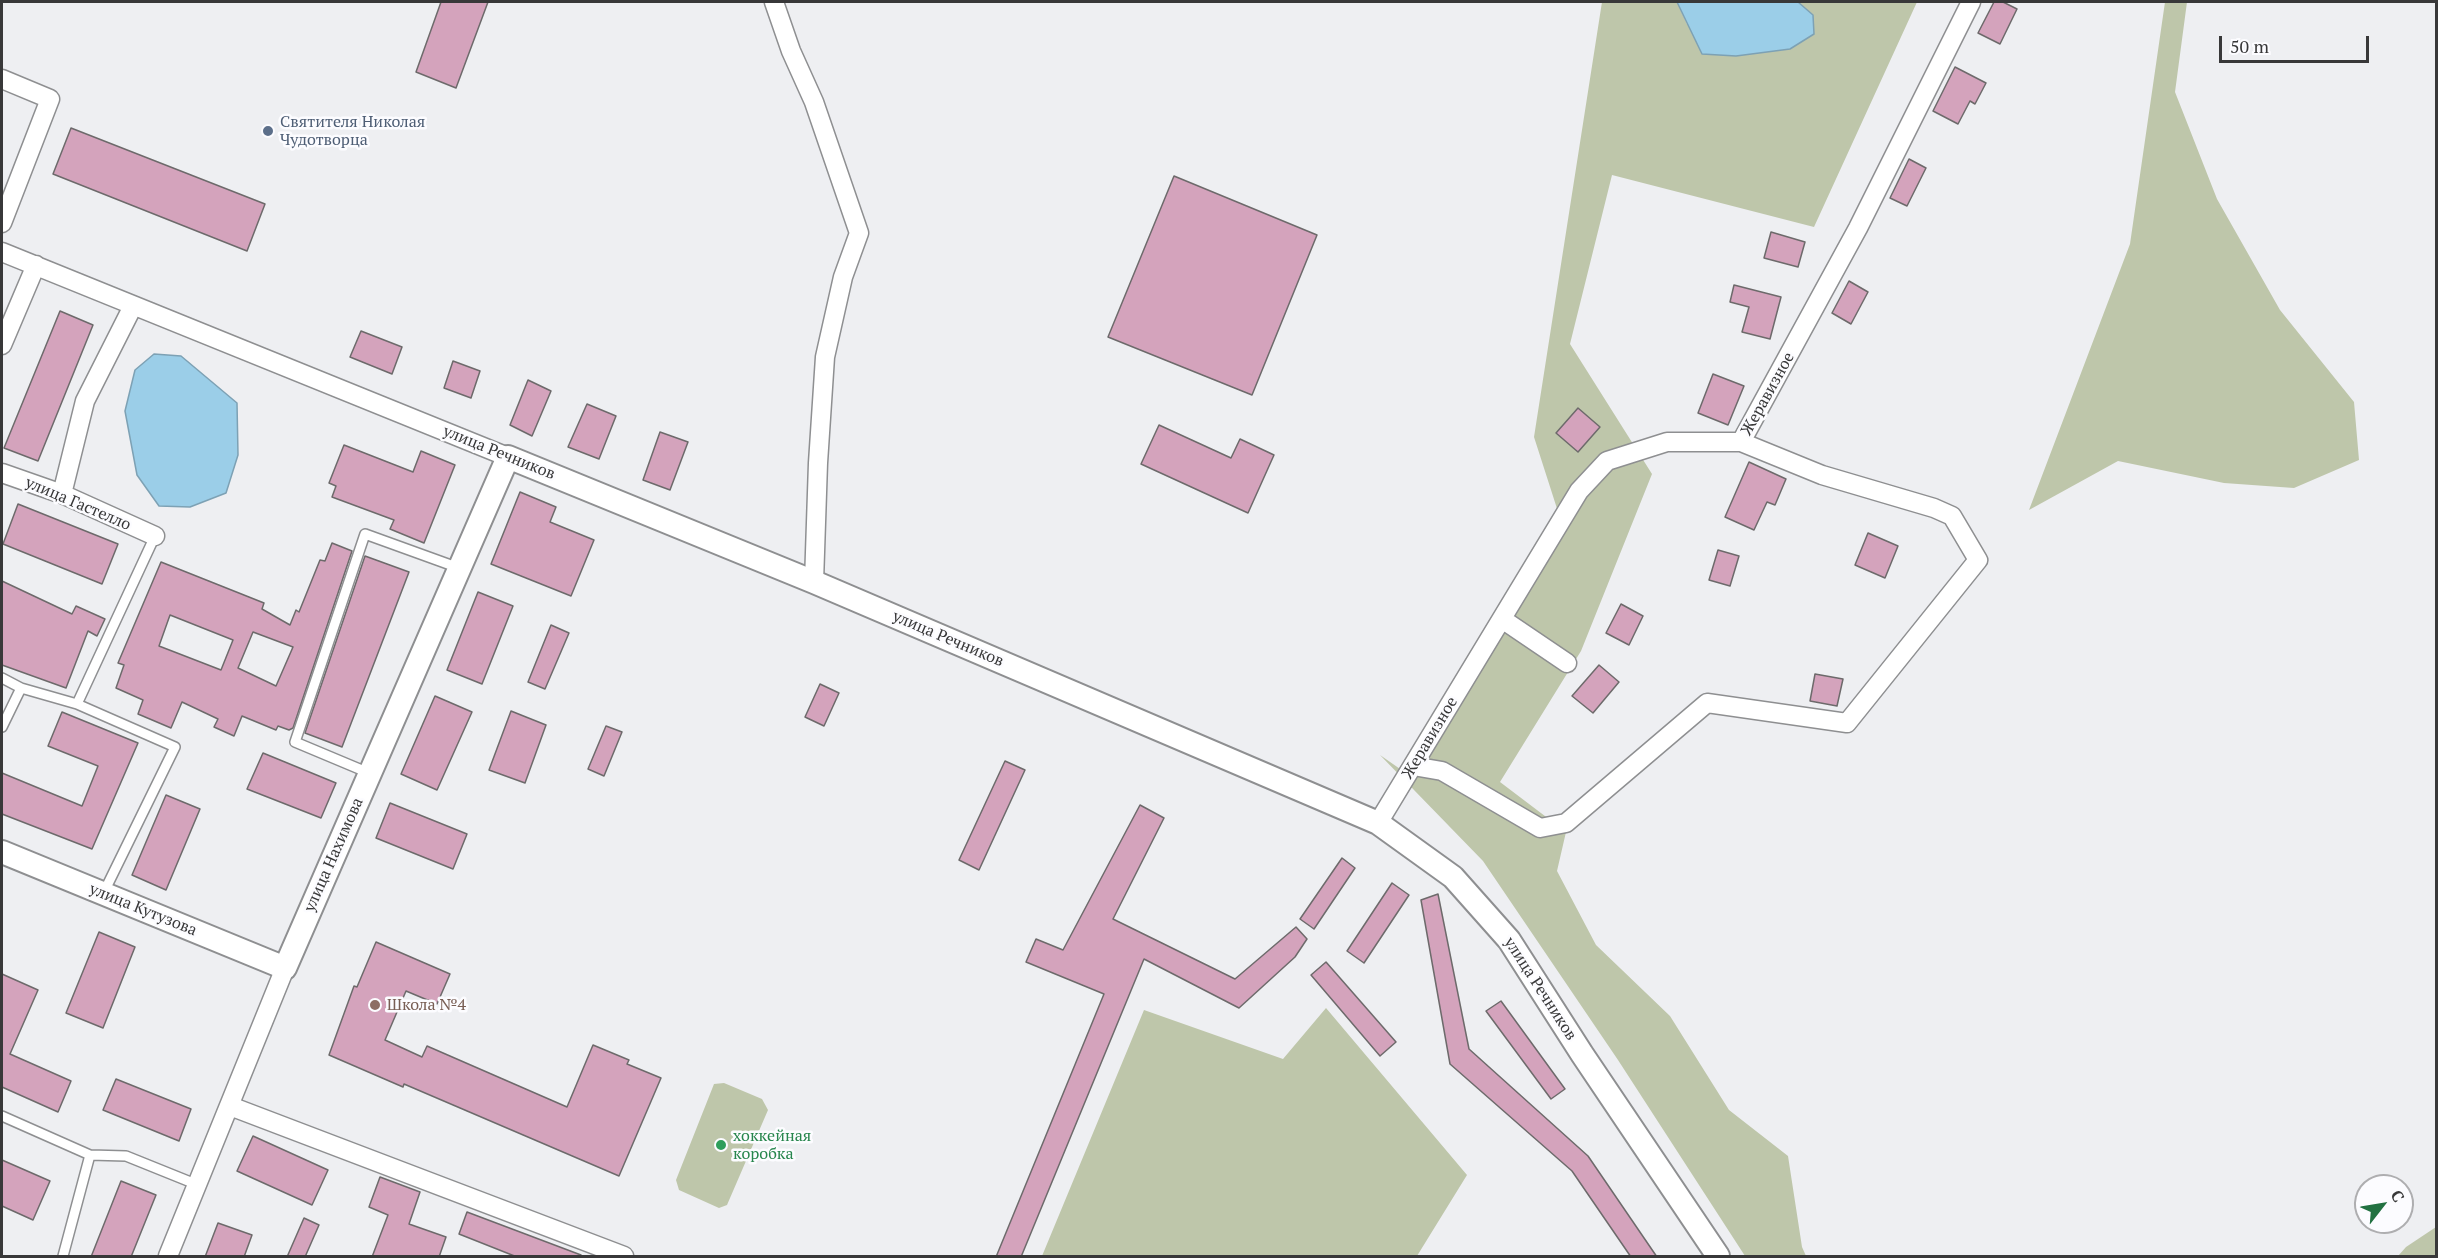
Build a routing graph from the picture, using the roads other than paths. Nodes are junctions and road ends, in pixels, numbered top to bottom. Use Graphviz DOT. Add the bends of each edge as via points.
graph roads {
  1 [pos="774,2"];
  2 [pos="1971,2"];
  3 [pos="2,79"];
  4 [pos="2,223"];
  5 [pos="2,252"];
  6 [pos="36,265"];
  7 [pos="133,306"];
  8 [pos="2,345"];
  9 [pos="1741,442"];
  10 [pos="508,457"];
  11 [pos="2,473"];
  12 [pos="62,494"];
  13 [pos="155,536"];
  14 [pos="459,568"];
  15 [pos="814,582"];
  16 [pos="1502,619"];
  17 [pos="1567,663"];
  18 [pos="2,678"];
  19 [pos="21,688"];
  20 [pos="77,704"];
  21 [pos="2,727"];
  22 [pos="1413,766"];
  23 [pos="370,773"];
  24 [pos="1378,823"];
  25 [pos="2,852"];
  26 [pos="103,894"];
  27 [pos="285,968"];
  28 [pos="230,1106"];
  29 [pos="2,1116"];
  30 [pos="90,1155"];
  31 [pos="198,1185"];
  32 [pos="63,1257"];
  33 [pos="168,1257"];
  34 [pos="624,1257"];
  35 [pos="1718,1257"];
  1 -- 15 [label="street" via="814,102 859,233 843,277 825,357"];
  2 -- 9 [label="street, Жеравизное" via="1858,228"];
  3 -- 4 [label="street" via="50,99"];
  5 -- 6 [label="street, улица Речников"];
  6 -- 7 [label="street, улица Речников"];
  6 -- 8 [label="street"];
  7 -- 10 [label="street, улица Речников"];
  7 -- 12 [label="street" via="85,401"];
  9 -- 16 [label="street, Жеравизное" via="1667,442 1607,461 1579,491"];
  9 -- 22 [label="street" via="1822,474 1952,516 1978,560 1847,723 1707,703 1566,823 1540,828 1442,771"];
  10 -- 14 [label="street, улица Нахимова"];
  10 -- 15 [label="street, улица Речников"];
  11 -- 12 [label="street, улица Гастелло"];
  12 -- 13 [label="street, улица Гастелло"];
  13 -- 20 [label="lane"];
  14 -- 23 [label="street, улица Нахимова"];
  14 -- 23 [label="lane" via="365,534 295,742"];
  15 -- 24 [label="street, улица Речников"];
  16 -- 17 [label="street"];
  16 -- 22 [label="street, Жеравизное"];
  18 -- 19 [label="lane"];
  19 -- 20 [label="lane"];
  19 -- 21 [label="lane"];
  20 -- 26 [label="lane" via="175,747"];
  22 -- 24 [label="street, Жеравизное"];
  23 -- 27 [label="street, улица Нахимова"];
  24 -- 35 [label="street, улица Речников" via="1453,877 1509,940"];
  25 -- 26 [label="street, улица Кутузова"];
  26 -- 27 [label="street, улица Кутузова"];
  27 -- 28 [label="street, улица Нахимова"];
  28 -- 31 [label="street, улица Нахимова"];
  28 -- 34 [label="street"];
  29 -- 30 [label="lane"];
  30 -- 31 [label="lane" via="126,1156"];
  30 -- 32 [label="lane"];
  31 -- 33 [label="street, улица Нахимова"];
}
